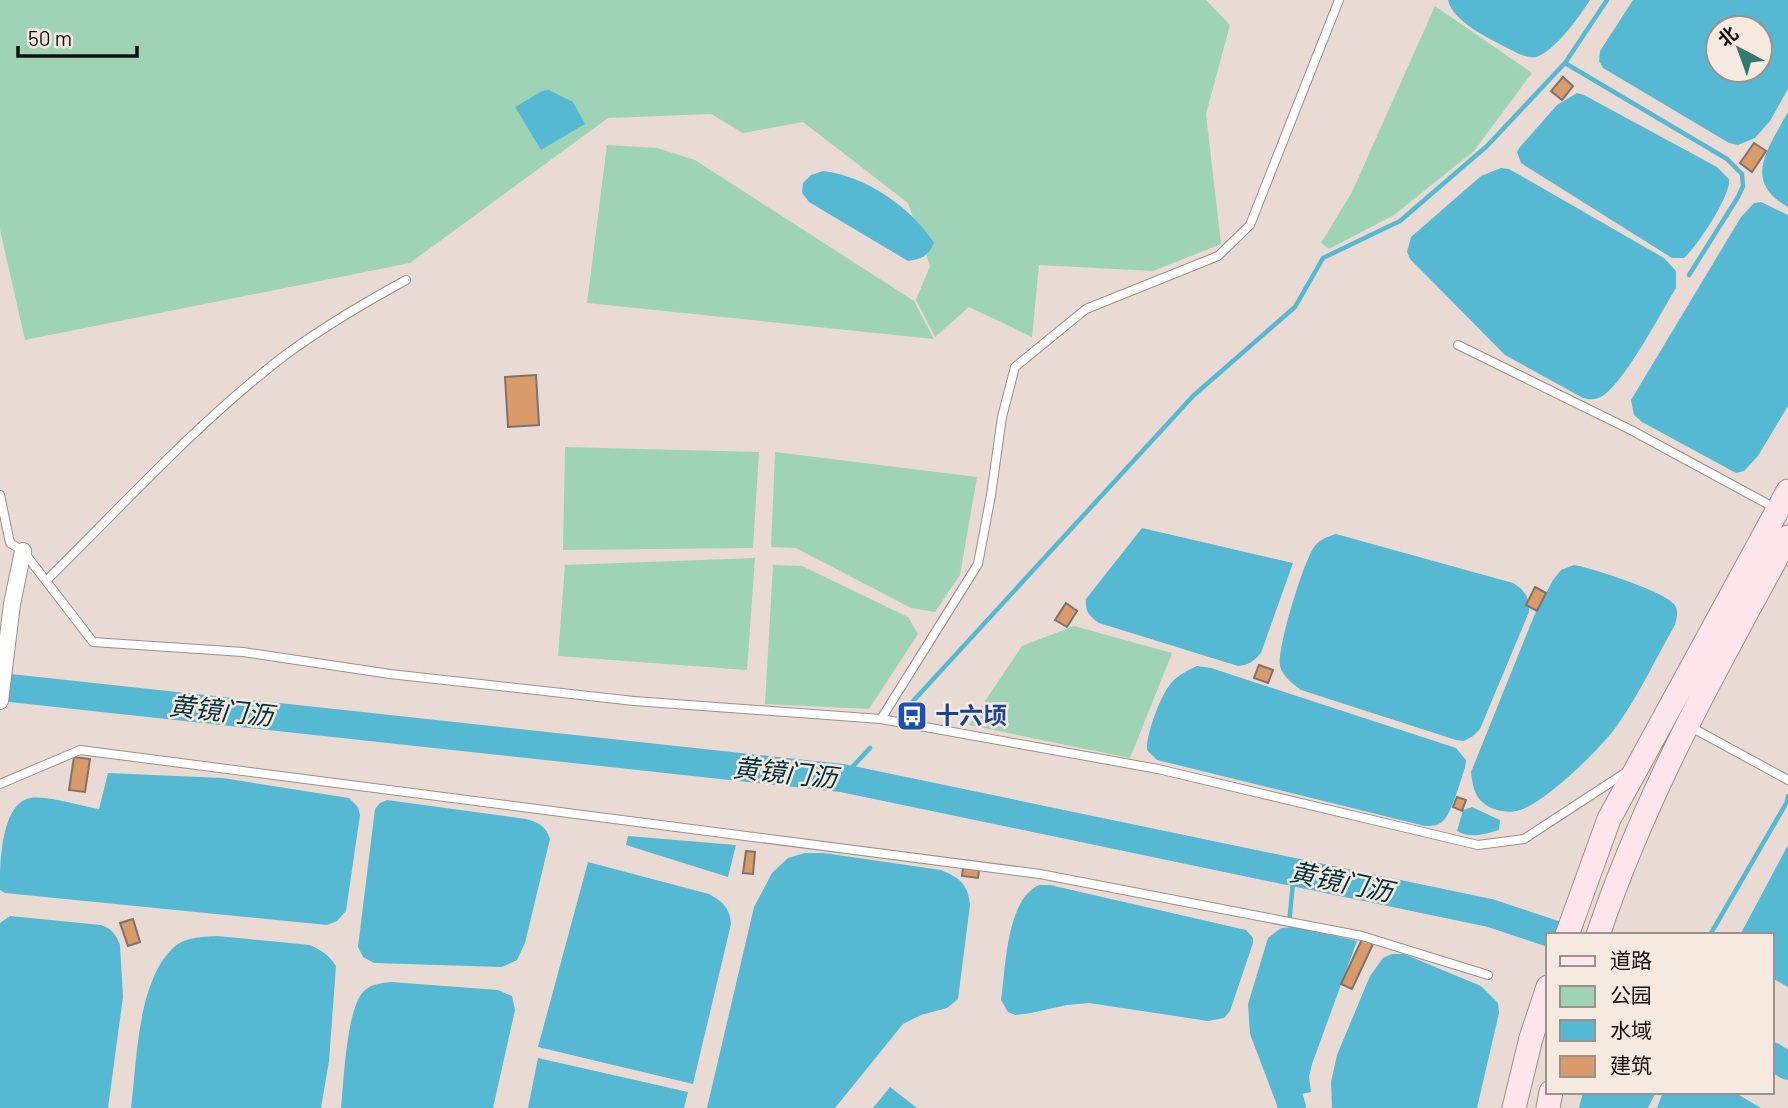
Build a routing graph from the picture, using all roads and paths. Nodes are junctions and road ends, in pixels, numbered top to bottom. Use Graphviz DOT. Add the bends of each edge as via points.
graph roads {
  1 [pos="1339,0"];
  2 [pos="406,280"];
  3 [pos="1458,345"];
  4 [pos="0,495"];
  5 [pos="1783,501"];
  6 [pos="1788,537"];
  7 [pos="23,551"];
  8 [pos="47,580"];
  9 [pos="0,701"];
  10 [pos="881,719"];
  11 [pos="1686,725"];
  12 [pos="1654,738"];
  13 [pos="1675,750"];
  14 [pos="1637,766"];
  15 [pos="1788,779"];
  16 [pos="0,784"];
  17 [pos="1568,933"];
  18 [pos="1599,933"];
  19 [pos="1488,975"];
  20 [pos="1546,993"];
  21 [pos="1514,1108"];
  1 -- 10 [label="lane" via="1250,225 1218,256 1086,309 1015,367 1002,417 978,564"];
  2 -- 8 [label="lane" via="350,310 282,358 202,426"];
  3 -- 5 [label="lane"];
  4 -- 7 [label="lane" via="10,543"];
  5 -- 12 [label="main road"];
  6 -- 11 [label="main road"];
  7 -- 8 [label="lane"];
  7 -- 9 [label="street"];
  8 -- 10 [label="lane" via="93,642 243,652 390,674 634,701"];
  10 -- 14 [label="lane" via="1158,769 1478,845 1524,839"];
  11 -- 13 [label="main road"];
  11 -- 15 [label="lane"];
  12 -- 13 [label="lane"];
  12 -- 14 [label="main road"];
  13 -- 18 [label="main road" via="1618,877"];
  14 -- 17 [label="main road" via="1609,819"];
  16 -- 19 [label="lane" via="80,750 1040,874 1362,936"];
  20 -- 21 [label="main road"];
}
